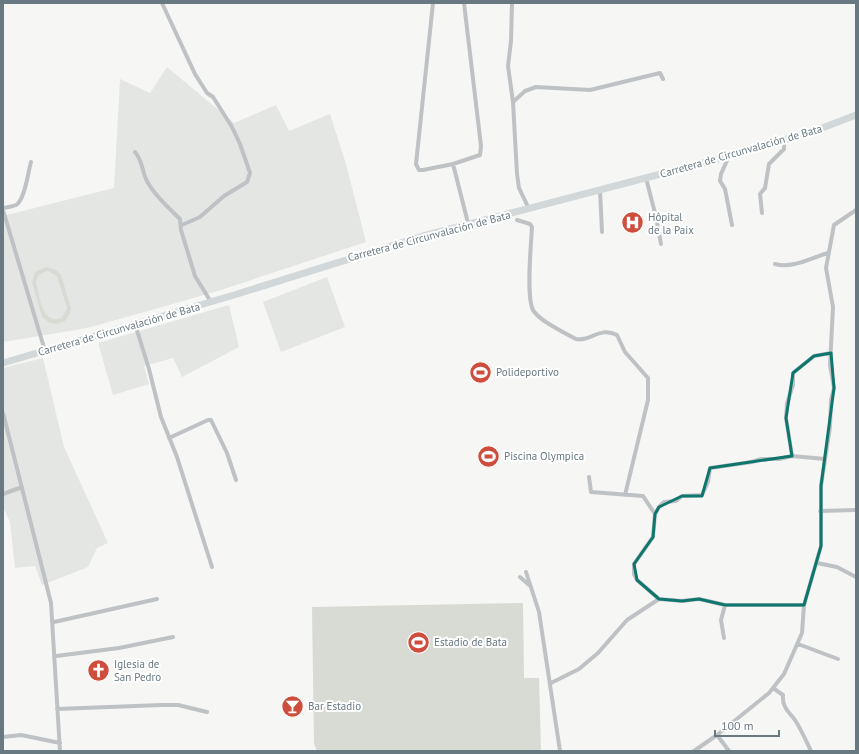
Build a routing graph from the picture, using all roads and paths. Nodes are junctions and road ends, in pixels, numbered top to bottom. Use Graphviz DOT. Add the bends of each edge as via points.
graph roads {
  1 [pos="162,3"];
  2 [pos="433,3"];
  3 [pos="464,3"];
  4 [pos="512,3"];
  5 [pos="663,78"];
  6 [pos="513,102"];
  7 [pos="856,115"];
  8 [pos="784,140"];
  9 [pos="134,152"];
  10 [pos="729,156"];
  11 [pos="31,162"];
  12 [pos="453,164"];
  13 [pos="646,178"];
  14 [pos="600,189"];
  15 [pos="3,209"];
  16 [pos="529,209"];
  17 [pos="856,210"];
  18 [pos="762,213"];
  19 [pos="517,220"];
  20 [pos="468,223"];
  21 [pos="182,225"];
  22 [pos="732,225"];
  23 [pos="602,232"];
  24 [pos="661,244"];
  25 [pos="828,253"];
  26 [pos="775,264"];
  27 [pos="211,302"];
  28 [pos="135,324"];
  29 [pos="45,351"];
  30 [pos="831,353"];
  31 [pos="3,363"];
  32 [pos="3,413"];
  33 [pos="169,438"];
  34 [pos="792,456"];
  35 [pos="825,459"];
  36 [pos="589,477"];
  37 [pos="236,480"];
  38 [pos="22,487"];
  39 [pos="3,494"];
  40 [pos="625,495"];
  41 [pos="856,510"];
  42 [pos="820,511"];
  43 [pos="655,514"];
  44 [pos="816,563"];
  45 [pos="212,567"];
  46 [pos="526,572"];
  47 [pos="520,577"];
  48 [pos="856,577"];
  49 [pos="530,585"];
  50 [pos="659,598"];
  51 [pos="157,599"];
  52 [pos="725,604"];
  53 [pos="804,605"];
  54 [pos="54,622"];
  55 [pos="174,637"];
  56 [pos="724,638"];
  57 [pos="798,644"];
  58 [pos="56,656"];
  59 [pos="838,659"];
  60 [pos="551,683"];
  61 [pos="773,688"];
  62 [pos="57,709"];
  63 [pos="207,712"];
  64 [pos="717,735"];
  65 [pos="3,737"];
  66 [pos="60,743"];
  67 [pos="60,751"];
  68 [pos="560,751"];
  69 [pos="694,751"];
  70 [pos="729,751"];
  71 [pos="811,751"];
  1 -- 21 [label="street" via="195,74 232,127 250,173 247,182 224,196 200,217"];
  2 -- 12 [label="street" via="416,164 419,170"];
  3 -- 12 [label="street" via="480,155"];
  4 -- 6 [label="street" via="508,66"];
  5 -- 6 [label="street" via="660,73 582,90 536,87 525,91"];
  6 -- 16 [label="street" via="519,188"];
  7 -- 8 [label="main road, Carretera de Circunvalación de Bata"];
  8 -- 10 [label="main road, Carretera de Circunvalación de Bata"];
  8 -- 18 [label="street" via="784,150 769,164 765,188 760,194"];
  9 -- 21 [label="street" via="142,162 148,183 180,219"];
  10 -- 13 [label="main road, Carretera de Circunvalación de Bata"];
  10 -- 22 [label="street" via="720,181 725,189"];
  11 -- 15 [label="street" via="19,202"];
  12 -- 20 [label="street"];
  13 -- 14 [label="main road, Carretera de Circunvalación de Bata"];
  13 -- 24 [label="street"];
  14 -- 16 [label="main road, Carretera de Circunvalación de Bata"];
  14 -- 23 [label="street"];
  15 -- 29 [label="street"];
  16 -- 20 [label="main road, Carretera de Circunvalación de Bata"];
  17 -- 25 [label="street" via="834,225"];
  19 -- 40 [label="street" via="532,227 530,291 533,310 576,339 581,340 602,332 617,336 625,352 648,378 648,400"];
  20 -- 27 [label="main road, Carretera de Circunvalación de Bata" via="373,250"];
  21 -- 27 [label="street" via="181,230 196,276"];
  25 -- 26 [label="street" via="794,265"];
  25 -- 30 [label="street" via="826,268 833,310"];
  27 -- 28 [label="main road, Carretera de Circunvalación de Bata"];
  28 -- 29 [label="main road, Carretera de Circunvalación de Bata"];
  28 -- 33 [label="street"];
  29 -- 31 [label="main road, Carretera de Circunvalación de Bata"];
  30 -- 34 [label="street" via="814,356 793,373 786,418"];
  30 -- 35 [label="street" via="830,365 834,388"];
  32 -- 38 [label="street"];
  33 -- 37 [label="street" via="211,420 227,453"];
  33 -- 45 [label="street"];
  34 -- 35 [label="street"];
  34 -- 43 [label="street" via="710,468 708,482 702,495 682,496 676,501 664,502"];
  35 -- 42 [label="street"];
  36 -- 40 [label="street" via="591,492"];
  38 -- 39 [label="street"];
  38 -- 54 [label="street" via="49,589"];
  40 -- 43 [label="street" via="644,497"];
  41 -- 42 [label="street"];
  42 -- 44 [label="street" via="821,546"];
  43 -- 50 [label="street" via="653,538 633,569 637,580"];
  44 -- 48 [label="street" via="837,567"];
  44 -- 53 [label="street"];
  46 -- 49 [label="street"];
  47 -- 49 [label="street"];
  49 -- 60 [label="street" via="539,612"];
  50 -- 52 [label="street" via="682,601 699,598"];
  50 -- 60 [label="street" via="628,620 598,653 579,669"];
  51 -- 54 [label="street"];
  52 -- 53 [label="street"];
  52 -- 56 [label="street" via="721,620"];
  53 -- 57 [label="street" via="803,630"];
  54 -- 58 [label="street"];
  55 -- 58 [label="street" via="119,648"];
  57 -- 59 [label="street"];
  57 -- 61 [label="street" via="787,671"];
  58 -- 62 [label="street"];
  60 -- 68 [label="street"];
  61 -- 64 [label="street"];
  61 -- 71 [label="street" via="783,695 782,702"];
  62 -- 63 [label="street" via="160,705"];
  62 -- 66 [label="street"];
  64 -- 69 [label="street"];
  64 -- 70 [label="street"];
  65 -- 66 [label="street" via="20,735"];
  66 -- 67 [label="street"];
}
